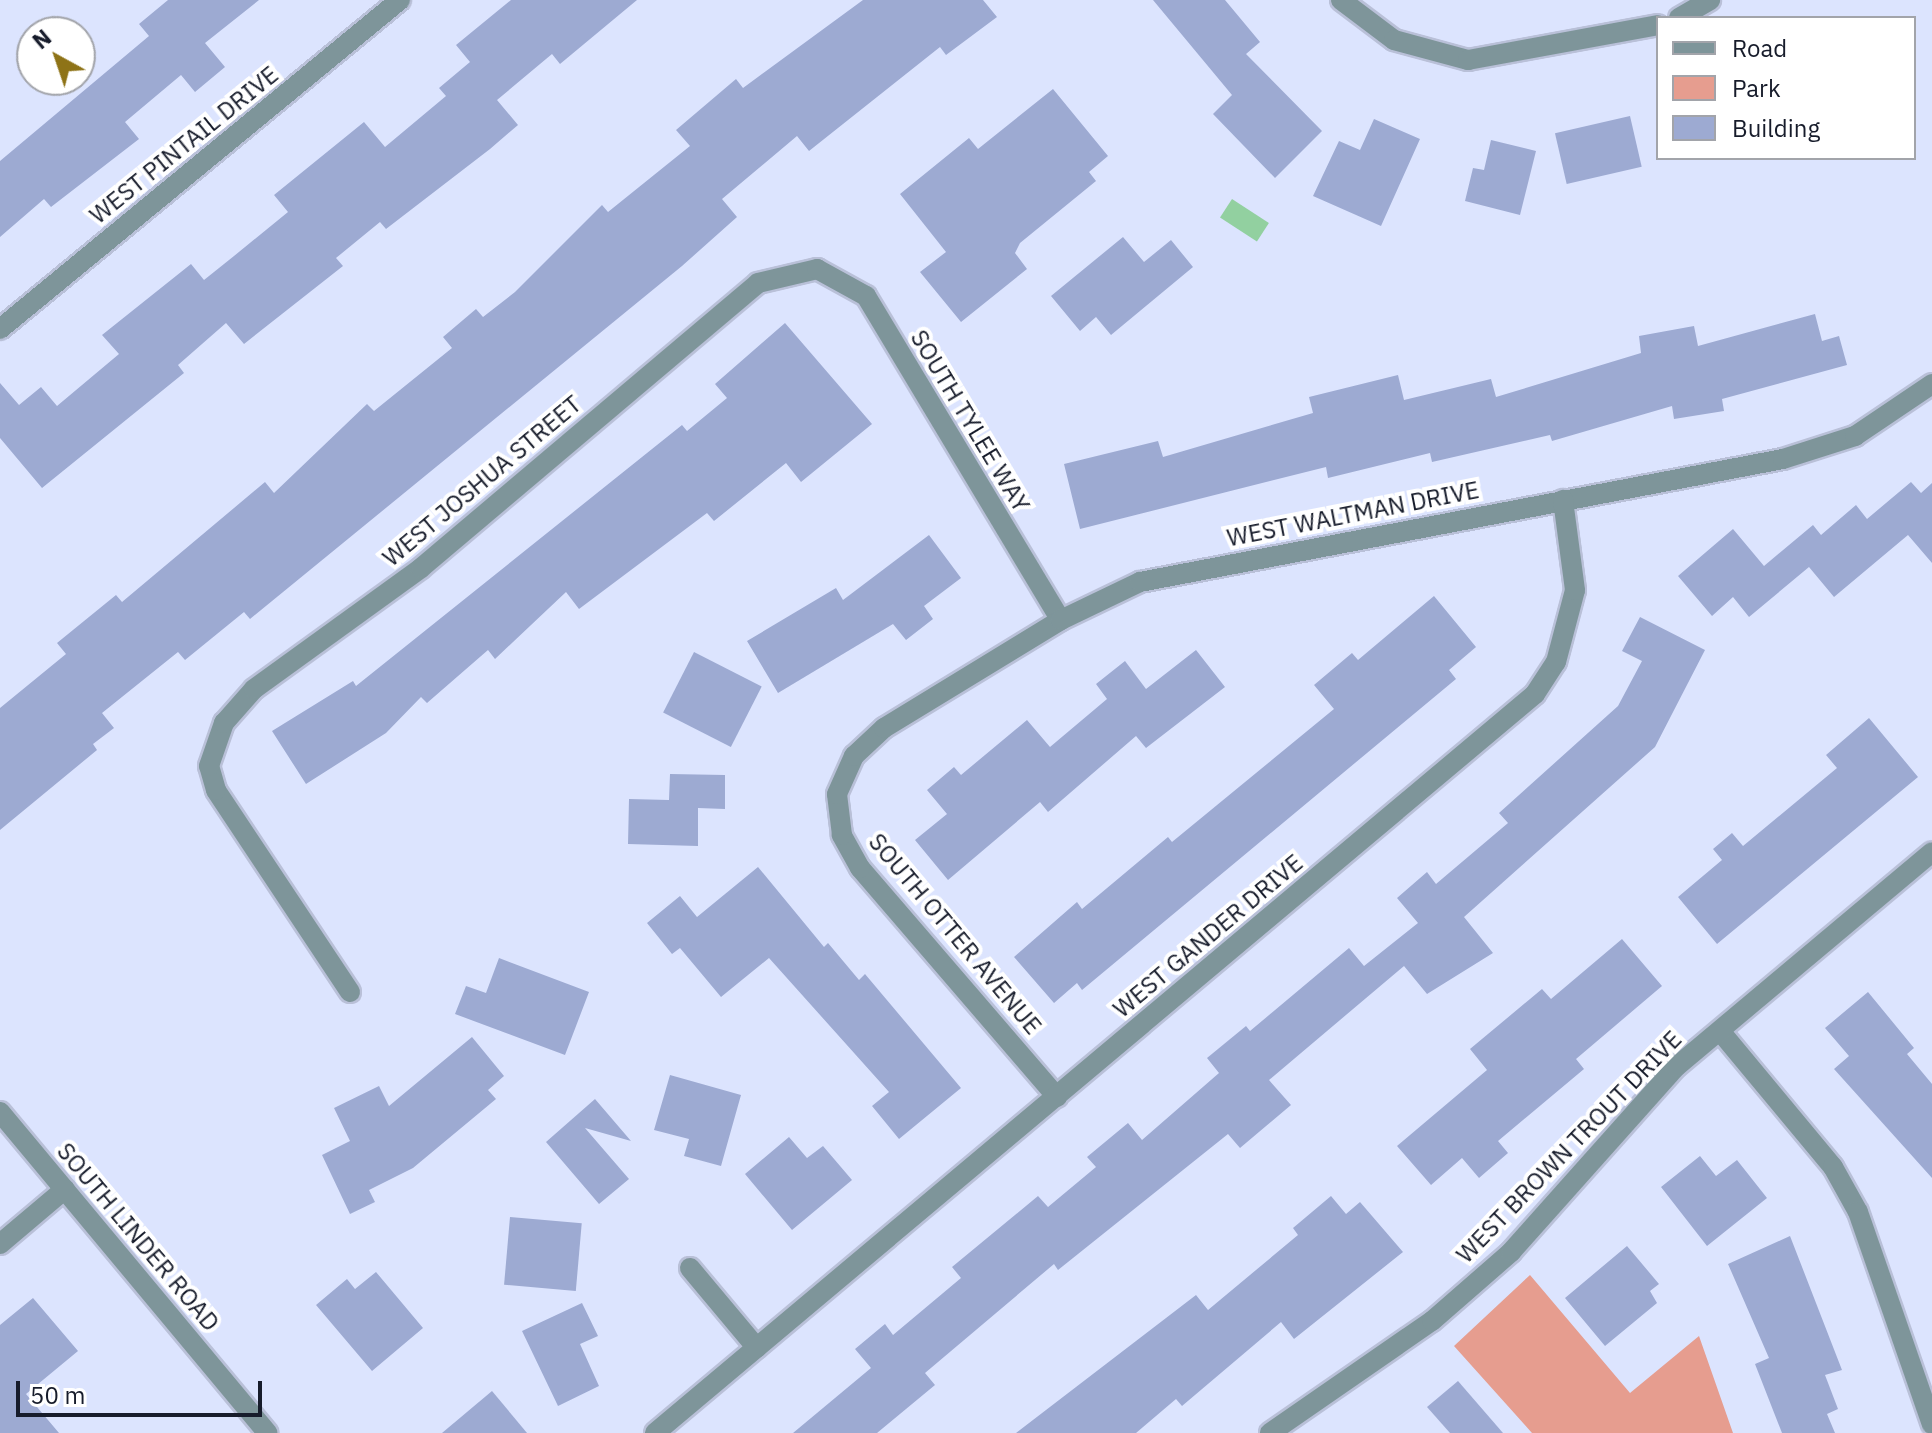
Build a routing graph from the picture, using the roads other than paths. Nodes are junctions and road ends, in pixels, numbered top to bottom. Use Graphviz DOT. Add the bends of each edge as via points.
graph roads {
  1 [pos="400,0"];
  2 [pos="1341,0"];
  3 [pos="1710,0"];
  4 [pos="1682,16"];
  5 [pos="1656,25"];
  6 [pos="817,269"];
  7 [pos="0,329"];
  8 [pos="1932,384"];
  9 [pos="1563,500"];
  10 [pos="1061,620"];
  11 [pos="837,794"];
  12 [pos="1932,852"];
  13 [pos="350,992"];
  14 [pos="1720,1031"];
  15 [pos="1057,1097"];
  16 [pos="0,1112"];
  17 [pos="65,1189"];
  18 [pos="0,1244"];
  19 [pos="690,1268"];
  20 [pos="757,1348"];
  21 [pos="1932,1425"];
  22 [pos="267,1433"];
  23 [pos="655,1433"];
  24 [pos="1270,1433"];
  1 -- 7 [label="street, WEST PINTAIL DRIVE"];
  2 -- 5 [label="street" via="1394,40 1468,60"];
  3 -- 4 [label="street"];
  6 -- 10 [label="street, SOUTH TYLEE WAY" via="866,296"];
  6 -- 13 [label="street, WEST JOSHUA STREET" via="758,283 421,568 254,689 224,723 209,766 227,813"];
  8 -- 9 [label="street, WEST WALTMAN DRIVE" via="1888,417 1819,450"];
  9 -- 10 [label="street, WEST WALTMAN DRIVE" via="1140,582"];
  9 -- 15 [label="street, WEST GANDER DRIVE" via="1575,590 1561,650 1535,694"];
  10 -- 11 [label="street, WEST WALTMAN DRIVE" via="884,728 854,756"];
  11 -- 15 [label="street, SOUTH OTTER AVENUE" via="842,835 860,868"];
  12 -- 14 [label="street, WEST BROWN TROUT DRIVE"];
  14 -- 21 [label="street" via="1833,1167 1858,1212"];
  14 -- 24 [label="street, WEST BROWN TROUT DRIVE" via="1676,1067 1511,1252 1383,1360"];
  15 -- 20 [label="street, WEST GANDER DRIVE"];
  16 -- 17 [label="street, SOUTH LINDER ROAD"];
  17 -- 18 [label="street"];
  17 -- 22 [label="street, SOUTH LINDER ROAD"];
  19 -- 20 [label="street"];
  20 -- 23 [label="street, WEST GANDER DRIVE"];
}
